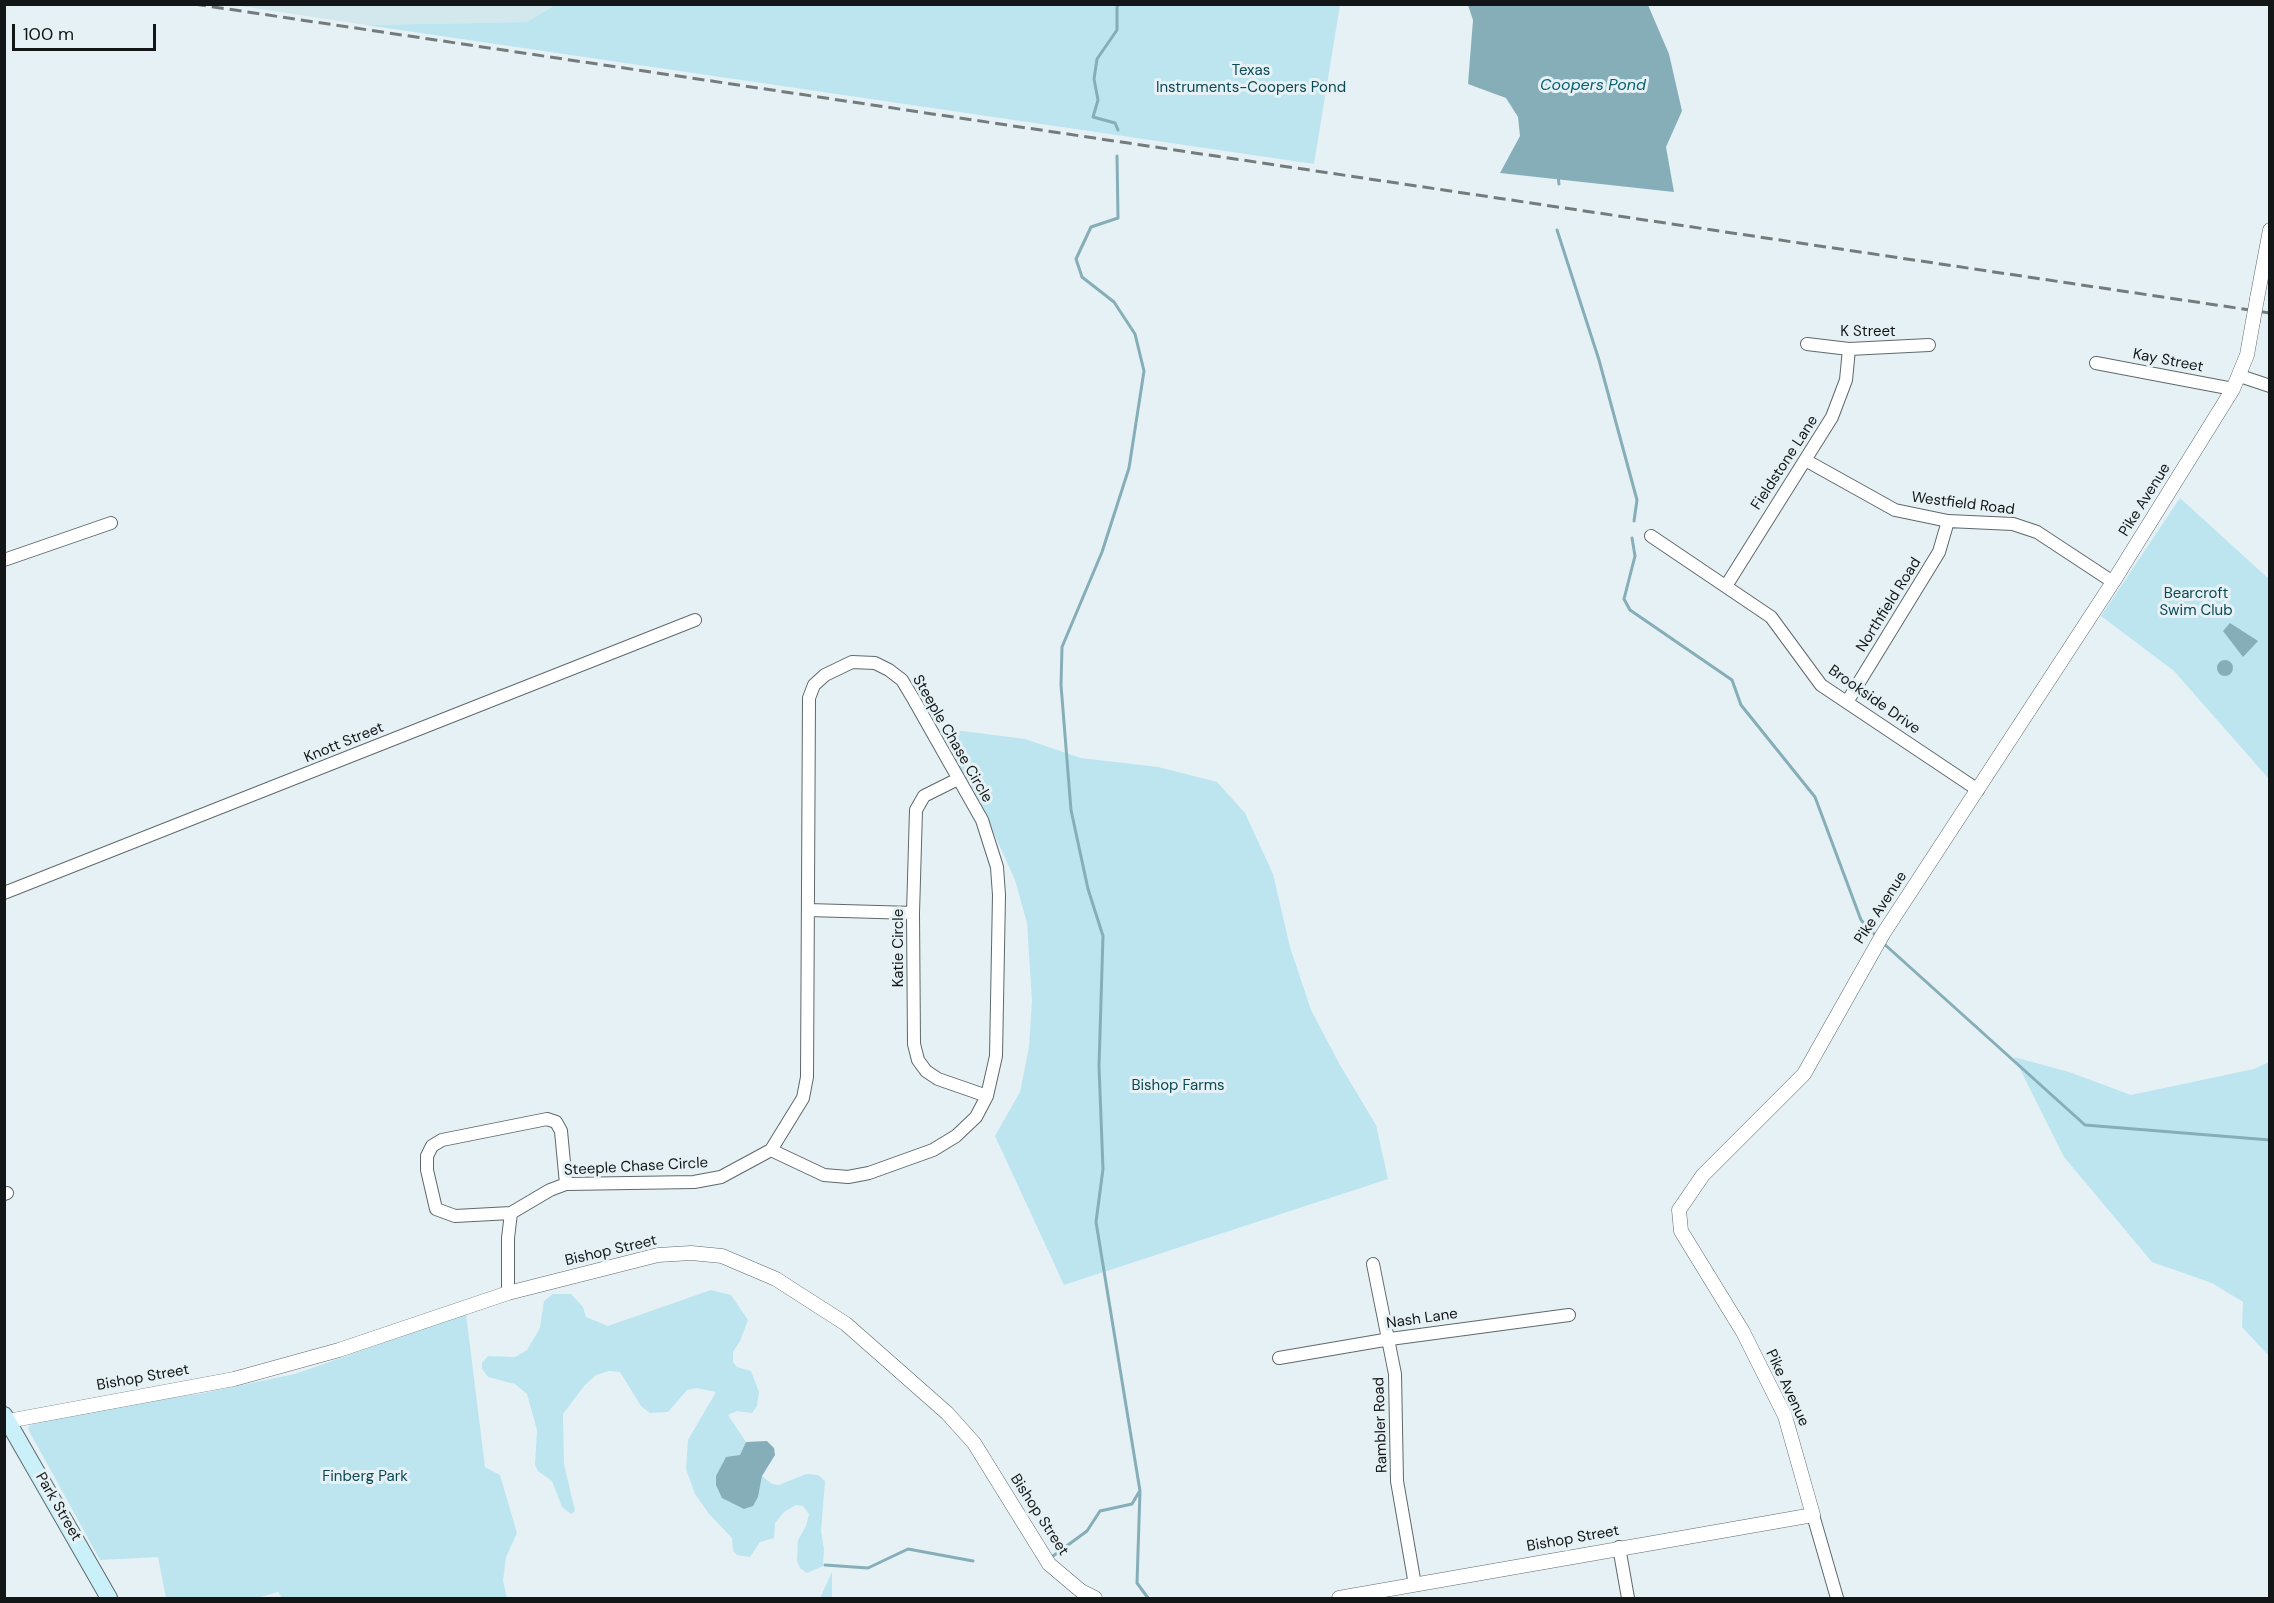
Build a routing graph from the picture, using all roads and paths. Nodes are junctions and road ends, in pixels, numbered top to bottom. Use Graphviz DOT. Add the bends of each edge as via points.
graph roads {
  1 [pos="2270,231"];
  2 [pos="1807,344"];
  3 [pos="1929,345"];
  4 [pos="1849,349"];
  5 [pos="2096,363"];
  6 [pos="2236,383"];
  7 [pos="2270,386"];
  8 [pos="1807,461"];
  9 [pos="1948,521"];
  10 [pos="111,523"];
  11 [pos="1651,536"];
  12 [pos="4,560"];
  13 [pos="2113,582"];
  14 [pos="1726,586"];
  15 [pos="695,620"];
  16 [pos="1847,702"];
  17 [pos="958,779"];
  18 [pos="1978,790"];
  19 [pos="4,894"];
  20 [pos="808,910"];
  21 [pos="913,913"];
  22 [pos="987,1096"];
  23 [pos="771,1150"];
  24 [pos="566,1184"];
  25 [pos="511,1213"];
  26 [pos="1373,1264"];
  27 [pos="508,1293"];
  28 [pos="1569,1315"];
  29 [pos="1390,1339"];
  30 [pos="1279,1358"];
  31 [pos="6,1418"];
  32 [pos="1813,1515"];
  33 [pos="1619,1547"];
  34 [pos="1415,1584"];
  35 [pos="110,1599"];
  36 [pos="1095,1599"];
  37 [pos="1339,1599"];
  38 [pos="1628,1599"];
  39 [pos="1837,1599"];
  1 -- 6 [label="street, Pike Avenue, bridge" via="2247,355"];
  2 -- 4 [label="street, K Street"];
  3 -- 4 [label="street, K Street"];
  4 -- 8 [label="street, Fieldstone Lane" via="1839,401"];
  5 -- 6 [label="street, Kay Street"];
  6 -- 7 [label="street, Kay Street"];
  6 -- 13 [label="street, Pike Avenue"];
  8 -- 9 [label="street, Westfield Road" via="1895,510"];
  8 -- 14 [label="street, Fieldstone Lane"];
  9 -- 13 [label="street, Westfield Road" via="2013,524 2037,532"];
  9 -- 16 [label="street, Northfield Road" via="1940,552"];
  10 -- 12 [label="street"];
  11 -- 14 [label="street, Brookside Drive"];
  13 -- 18 [label="street, Pike Avenue"];
  14 -- 16 [label="street, Brookside Drive" via="1771,617 1821,685"];
  15 -- 19 [label="street, Knott Street"];
  16 -- 18 [label="street, Brookside Drive"];
  17 -- 20 [label="street, Steeple Chase Circle" via="902,680 875,663 852,662 825,675 814,685 808,711"];
  17 -- 21 [label="street, Katie Circle" via="939,786 919,801"];
  17 -- 22 [label="street, Steeple Chase Circle" via="982,820 997,867 996,1056"];
  18 -- 32 [label="street, Pike Avenue" via="1880,939 1804,1074 1702,1175 1679,1210 1681,1231 1743,1332 1785,1416"];
  20 -- 21 [label="street"];
  20 -- 23 [label="street, Steeple Chase Circle" via="807,1077 803,1098"];
  21 -- 22 [label="street, Katie Circle" via="914,1044 918,1060 938,1079"];
  22 -- 23 [label="street, Steeple Chase Circle" via="976,1117 956,1136 933,1150 869,1173 848,1177 824,1175"];
  23 -- 24 [label="street, Steeple Chase Circle" via="721,1177 694,1182"];
  24 -- 25 [label="street, Steeple Chase Circle"];
  24 -- 25 [label="street" via="561,1131 556,1122 547,1119 442,1140 432,1146 427,1170 436,1209 455,1216"];
  25 -- 27 [label="street"];
  26 -- 29 [label="street, Rambler Road"];
  27 -- 31 [label="street, Bishop Street" via="339,1350 234,1379"];
  27 -- 36 [label="street, Bishop Street" via="658,1256 691,1253 722,1256 776,1280 846,1324 947,1413 974,1443 1049,1564"];
  28 -- 29 [label="street, Nash Lane"];
  29 -- 30 [label="street, Nash Lane"];
  29 -- 34 [label="street, Rambler Road" via="1397,1403 1397,1481"];
  31 -- 35 [label="main road, Park Street"];
  32 -- 33 [label="street, Bishop Street"];
  32 -- 39 [label="street, Pike Avenue"];
  33 -- 34 [label="street, Bishop Street"];
  33 -- 38 [label="street"];
  34 -- 37 [label="street, Bishop Street"];
}
